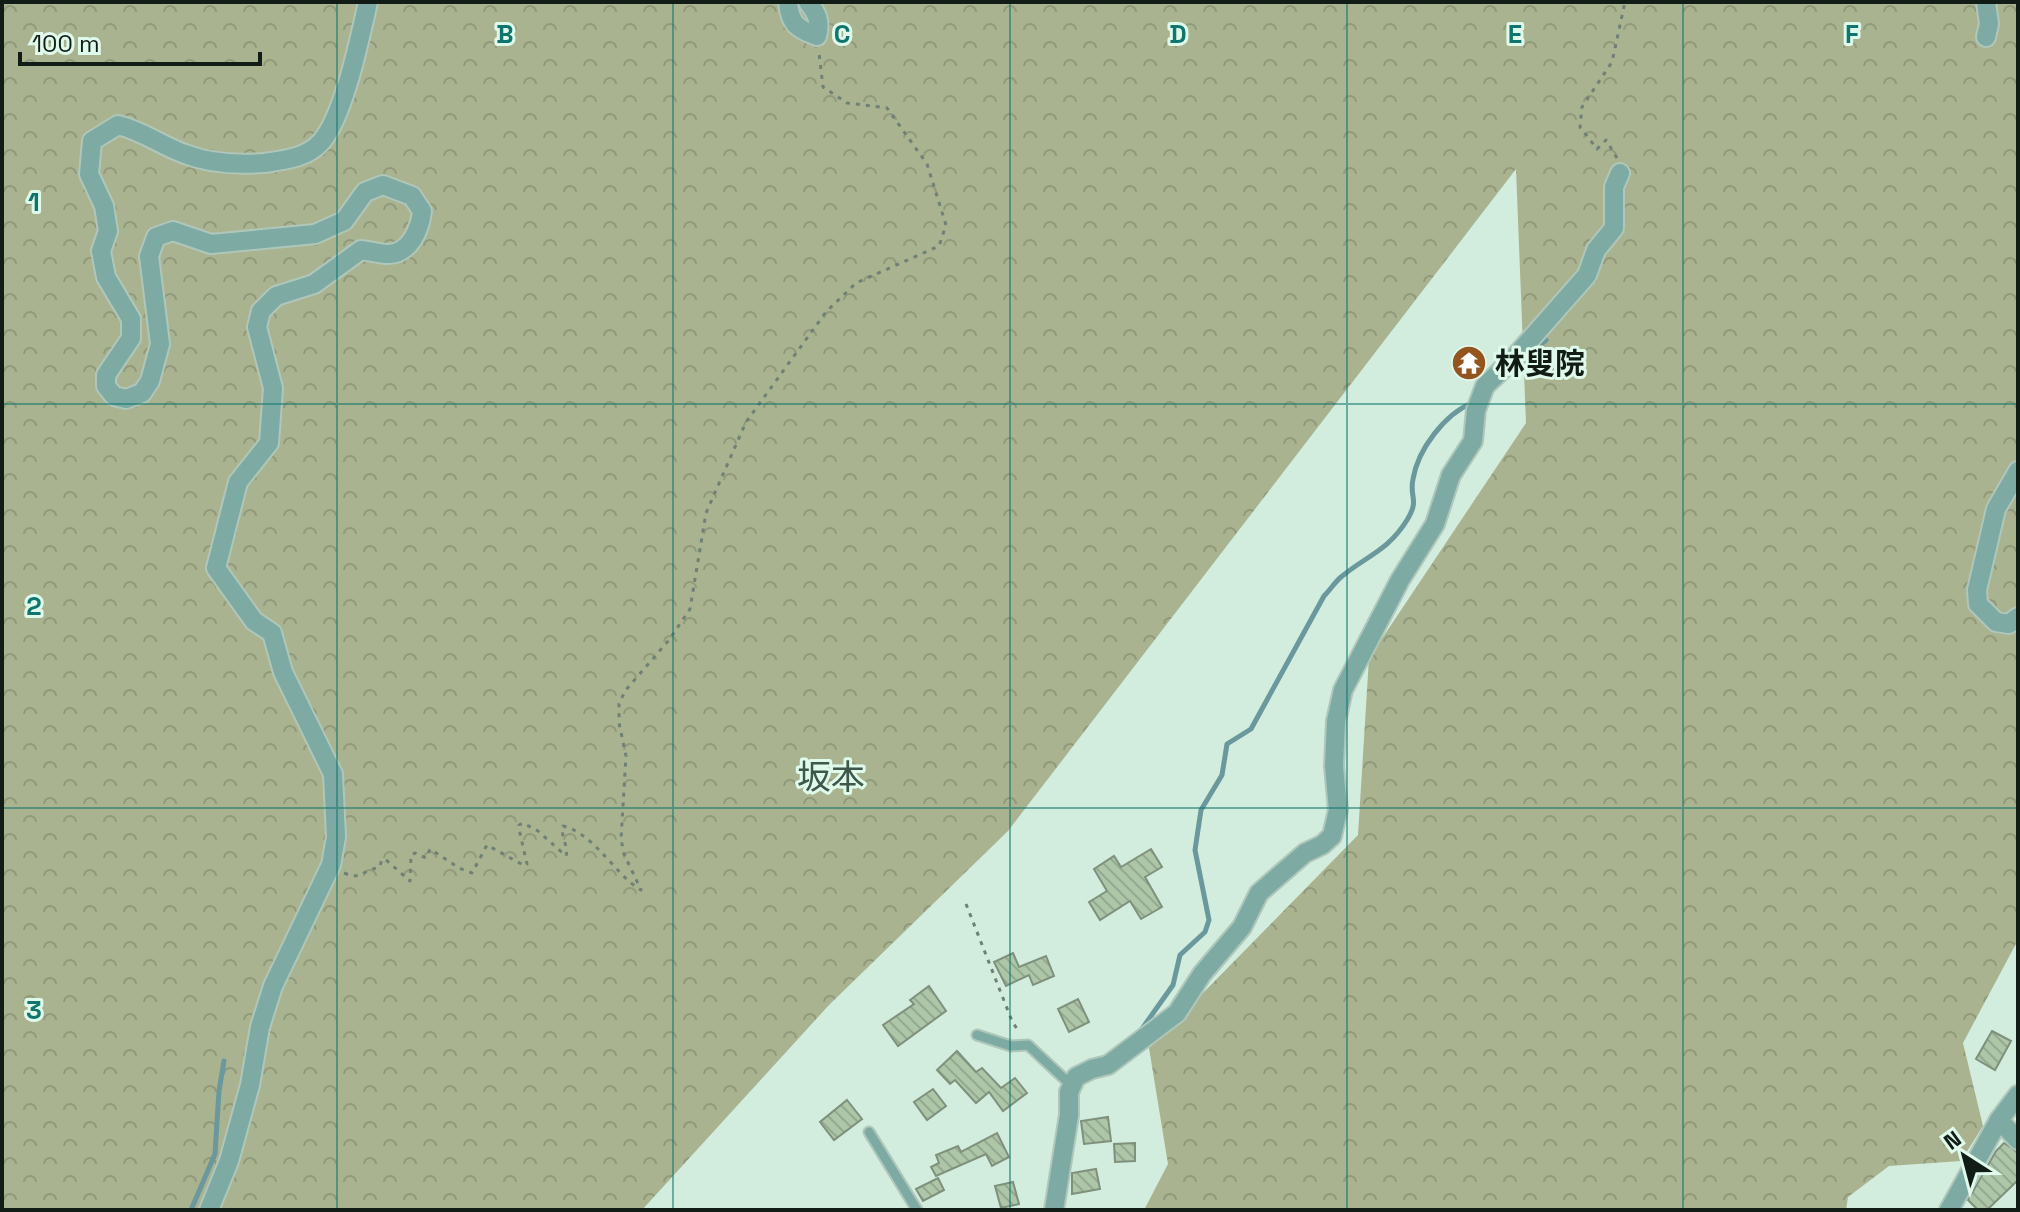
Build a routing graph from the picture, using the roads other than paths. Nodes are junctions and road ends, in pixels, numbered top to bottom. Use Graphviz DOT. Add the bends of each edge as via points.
graph roads {
  1 [pos="368,2"];
  2 [pos="788,2"];
  3 [pos="808,2"];
  4 [pos="1986,2"];
  5 [pos="1986,37"];
  6 [pos="1620,173"];
  7 [pos="2018,471"];
  8 [pos="2018,617"];
  9 [pos="977,1035"];
  10 [pos="1072,1086"];
  11 [pos="2018,1095"];
  12 [pos="1999,1120"];
  13 [pos="869,1132"];
  14 [pos="2018,1140"];
  15 [pos="209,1210"];
  16 [pos="917,1210"];
  17 [pos="1054,1210"];
  18 [pos="1949,1210"];
  1 -- 15 [label="street" via="331,124 321,142 299,157 219,164 118,125 92,141 89,174 104,206 108,231 101,251 106,277 131,319 131,338 106,375 106,386 114,396 126,399 142,393 150,381 160,344 149,256 156,237 173,231 211,244 315,234 344,221 365,192 383,185 412,196 422,211 420,229 408,245 392,255 361,250 314,284 276,296 261,311 257,327 273,388 269,443 238,482 216,568 254,621 272,633 283,672 333,774 336,837 331,865 273,986 229,1161"];
  2 -- 3 [label="street" via="789,18 798,29 817,36 820,27"];
  4 -- 5 [label="street"];
  6 -- 10 [label="street" via="1614,187 1614,228 1596,250 1587,275 1485,386 1473,441 1451,475 1435,524 1343,690 1336,721 1338,810 1332,836 1259,893 1242,927 1177,1013 1108,1065 1076,1077"];
  7 -- 8 [label="street" via="1996,509 1977,590 1978,604 1996,622 2009,624"];
  9 -- 10 [label="lane" via="1011,1046 1028,1045"];
  10 -- 17 [label="street"];
  11 -- 12 [label="street"];
  12 -- 14 [label="street"];
  12 -- 18 [label="street"];
  13 -- 16 [label="lane"];
}
